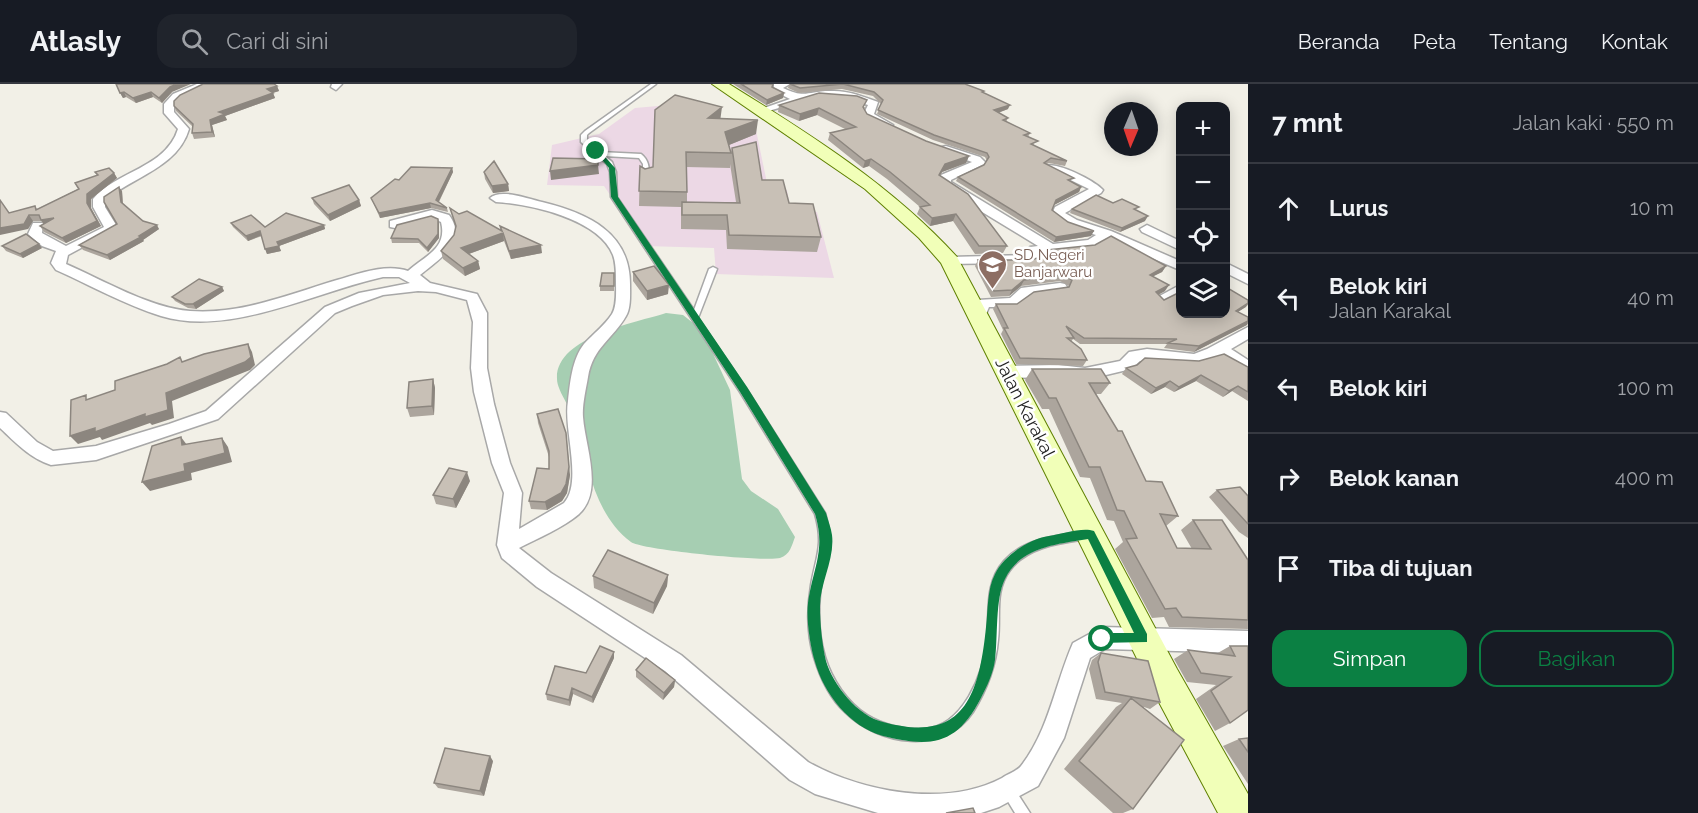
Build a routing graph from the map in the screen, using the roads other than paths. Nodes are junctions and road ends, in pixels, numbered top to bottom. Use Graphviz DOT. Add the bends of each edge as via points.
graph roads {
  1 [pos="206,84"];
  2 [pos="654,84"];
  3 [pos="719,84"];
  4 [pos="785,84"];
  5 [pos="844,88"];
  6 [pos="798,99"];
  7 [pos="762,112"];
  8 [pos="899,130"];
  9 [pos="935,146"];
  10 [pos="600,154"];
  11 [pos="1050,167"];
  12 [pos="646,180"];
  13 [pos="496,198"];
  14 [pos="395,224"];
  15 [pos="38,226"];
  16 [pos="1147,229"];
  17 [pos="1106,234"];
  18 [pos="1176,244"];
  19 [pos="1051,248"];
  20 [pos="64,252"];
  21 [pos="950,261"];
  22 [pos="1176,262"];
  23 [pos="713,269"];
  24 [pos="1230,269"];
  25 [pos="1248,280"];
  26 [pos="419,282"];
  27 [pos="1060,287"];
  28 [pos="1176,291"];
  29 [pos="1161,299"];
  30 [pos="976,312"];
  31 [pos="695,317"];
  32 [pos="1248,332"];
  33 [pos="1219,349"];
  34 [pos="1248,368"];
  35 [pos="1005,372"];
  36 [pos="0,418"];
  37 [pos="1090,534"];
  38 [pos="507,545"];
  39 [pos="1143,638"];
  40 [pos="1248,642"];
  41 [pos="1006,790"];
  42 [pos="1023,813"];
  43 [pos="1238,813"];
  1 -- 20 [label="street" via="168,104 169,113 184,129 177,145 99,199 99,207 111,228"];
  2 -- 10 [label="lane" via="584,135 584,142"];
  3 -- 7 [label="main road, Jalan Karakal"];
  4 -- 6 [label="street" via="778,89"];
  5 -- 6 [label="street"];
  5 -- 8 [label="street" via="874,104 868,115"];
  6 -- 7 [label="street"];
  7 -- 21 [label="main road, Jalan Karakal" via="873,188"];
  9 -- 19 [label="street" via="980,162 945,178 945,184"];
  10 -- 12 [label="lane" via="641,156 646,164"];
  10 -- 31 [label="lane" via="612,168 614,197"];
  11 -- 17 [label="street" via="1097,190 1058,214"];
  13 -- 38 [label="street" via="538,202 590,226 610,240 622,263 620,314 589,349 576,396 574,415 582,473 579,500 571,509"];
  14 -- 26 [label="street" via="434,214 449,224 443,250 413,274"];
  15 -- 20 [label="street" via="35,234"];
  16 -- 18 [label="street"];
  17 -- 19 [label="street" via="1091,244"];
  17 -- 22 [label="street"];
  19 -- 21 [label="street" via="1035,250 1035,256 1027,259"];
  20 -- 26 [label="street" via="58,263 61,267 182,317 237,311 377,274 393,272"];
  21 -- 30 [label="main road, Jalan Karakal"];
  23 -- 31 [label="lane"];
  24 -- 25 [label="street"];
  26 -- 36 [label="street" via="330,310 212,416 174,429 96,453 51,458 30,447"];
  26 -- 38 [label="street" via="472,297 480,310 480,379 512,492"];
  27 -- 30 [label="street" via="1026,291 1014,302 983,303 981,311"];
  28 -- 29 [label="street"];
  30 -- 35 [label="main road, Jalan Karakal"];
  31 -- 37 [label="lane" via="820,513 827,535 814,605 820,661 833,688 861,720 881,729 920,736 955,726 965,716 984,679 1000,576 1010,562 1034,545"];
  32 -- 33 [label="street"];
  33 -- 34 [label="street"];
  33 -- 35 [label="street" via="1191,360 1140,354 1125,364 1085,374"];
  35 -- 37 [label="main road, Jalan Karakal"];
  37 -- 39 [label="main road, Jalan Karakal"];
  38 -- 41 [label="street" via="514,558 673,663 799,771 824,785 857,796 915,806 965,804"];
  39 -- 40 [label="street"];
  39 -- 41 [label="street" via="1102,639 1081,651 1052,738 1029,777"];
  39 -- 43 [label="main road, Jalan Karakal"];
  41 -- 42 [label="lane"];
}
